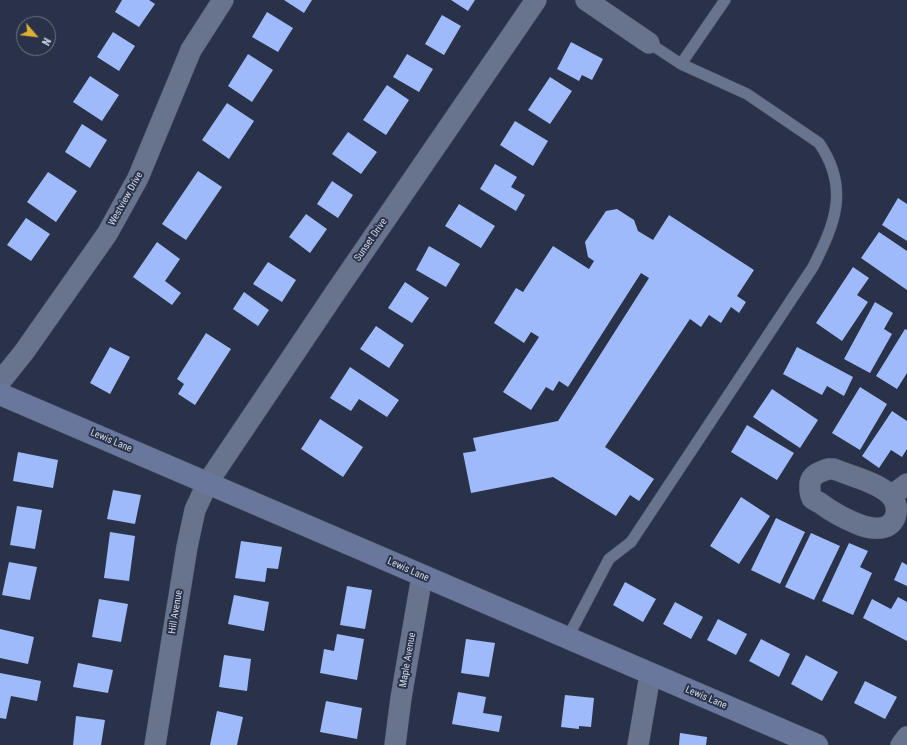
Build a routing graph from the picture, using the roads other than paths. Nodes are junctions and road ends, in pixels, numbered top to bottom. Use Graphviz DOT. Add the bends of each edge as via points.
graph roads {
  1 [pos="222,0"];
  2 [pos="536,0"];
  3 [pos="586,0"];
  4 [pos="725,0"];
  5 [pos="649,43"];
  6 [pos="681,64"];
  7 [pos="0,382"];
  8 [pos="0,394"];
  9 [pos="208,482"];
  10 [pos="422,576"];
  11 [pos="567,639"];
  12 [pos="650,675"];
  13 [pos="907,737"];
  14 [pos="155,745"];
  15 [pos="395,745"];
  16 [pos="638,745"];
  17 [pos="817,745"];
  18 [pos="901,745"];
  1 -- 7 [label="street, Westview Drive" via="191,50 138,178 107,234"];
  2 -- 9 [label="street, Sunset Drive"];
  3 -- 5 [label="street"];
  4 -- 6 [label="lane"];
  5 -- 6 [label="lane"];
  6 -- 11 [label="lane" via="747,94 819,143 825,151 836,184 834,219 813,267 631,542 609,559"];
  8 -- 9 [label="street, Lewis Lane"];
  9 -- 10 [label="street, Lewis Lane"];
  9 -- 14 [label="street, Hill Avenue" via="195,510 187,547"];
  10 -- 11 [label="street, Lewis Lane"];
  10 -- 15 [label="street, Maple Avenue"];
  11 -- 12 [label="street, Lewis Lane"];
  12 -- 16 [label="street"];
  12 -- 17 [label="street, Lewis Lane"];
  13 -- 18 [label="street"];
}
